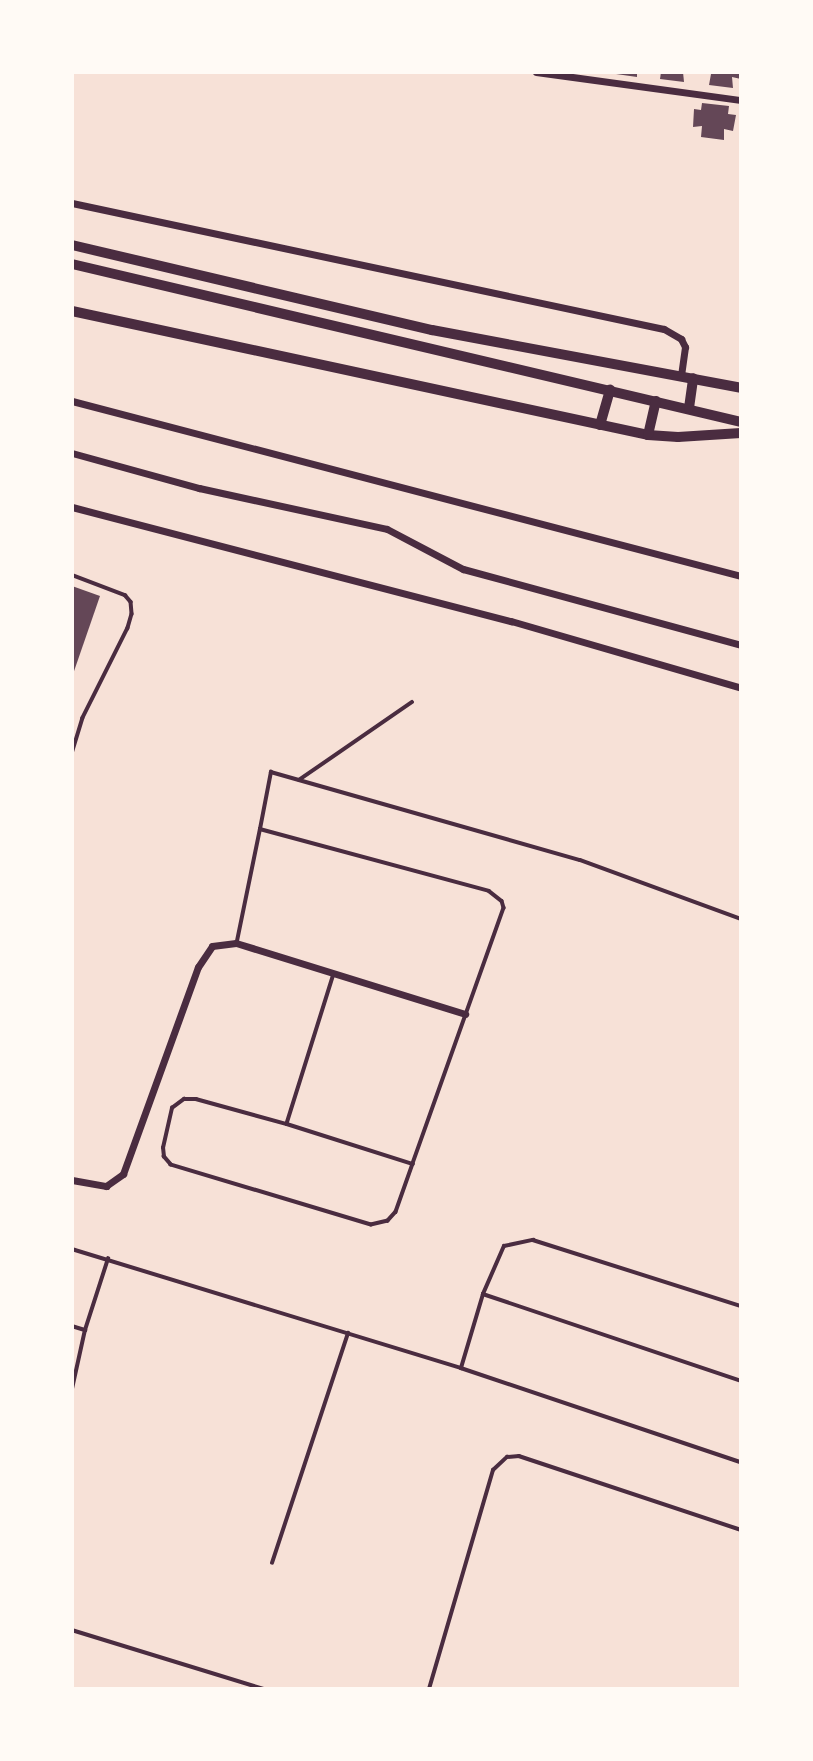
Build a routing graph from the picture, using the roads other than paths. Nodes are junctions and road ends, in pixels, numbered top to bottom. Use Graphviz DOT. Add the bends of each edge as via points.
graph roads {
  1 [pos="536,72"];
  2 [pos="741,100"];
  3 [pos="72,203"];
  4 [pos="72,245"];
  5 [pos="72,264"];
  6 [pos="72,311"];
  7 [pos="687,377"];
  8 [pos="741,388"];
  9 [pos="610,389"];
  10 [pos="72,401"];
  11 [pos="656,401"];
  12 [pos="689,408"];
  13 [pos="741,422"];
  14 [pos="600,425"];
  15 [pos="741,433"];
  16 [pos="648,435"];
  17 [pos="72,453"];
  18 [pos="72,507"];
  19 [pos="72,576"];
  20 [pos="741,576"];
  21 [pos="741,645"];
  22 [pos="741,688"];
  23 [pos="412,702"];
  24 [pos="72,754"];
  25 [pos="299,780"];
  26 [pos="260,829"];
  27 [pos="741,919"];
  28 [pos="236,943"];
  29 [pos="335,972"];
  30 [pos="465,1014"];
  31 [pos="287,1124"];
  32 [pos="413,1164"];
  33 [pos="72,1180"];
  34 [pos="72,1249"];
  35 [pos="108,1259"];
  36 [pos="483,1294"];
  37 [pos="741,1306"];
  38 [pos="72,1326"];
  39 [pos="85,1331"];
  40 [pos="348,1333"];
  41 [pos="461,1368"];
  42 [pos="741,1381"];
  43 [pos="72,1389"];
  44 [pos="741,1462"];
  45 [pos="741,1530"];
  46 [pos="272,1563"];
  47 [pos="72,1630"];
  48 [pos="264,1689"];
  49 [pos="429,1689"];
  1 -- 2 [label="street"];
  3 -- 7 [label="street" via="664,329 681,339"];
  4 -- 7 [label="main road" via="432,330"];
  5 -- 9 [label="main road"];
  6 -- 14 [label="main road"];
  7 -- 8 [label="main road"];
  7 -- 12 [label="main road"];
  9 -- 11 [label="main road"];
  9 -- 14 [label="main road"];
  10 -- 20 [label="street"];
  11 -- 12 [label="main road"];
  11 -- 16 [label="main road"];
  12 -- 13 [label="main road"];
  14 -- 16 [label="main road"];
  15 -- 16 [label="main road"];
  17 -- 21 [label="street" via="199,488 387,529 454,566"];
  18 -- 22 [label="street" via="511,621"];
  19 -- 24 [label="lane" via="125,595 132,614 83,718"];
  23 -- 25 [label="lane"];
  25 -- 26 [label="lane" via="271,772"];
  25 -- 27 [label="lane" via="580,860"];
  26 -- 28 [label="lane"];
  26 -- 30 [label="lane" via="497,894 504,915"];
  28 -- 29 [label="street"];
  28 -- 33 [label="street" via="212,947 198,967 123,1174 106,1186"];
  29 -- 30 [label="street"];
  29 -- 31 [label="lane"];
  30 -- 32 [label="lane"];
  31 -- 32 [label="lane"];
  31 -- 32 [label="lane" via="184,1099 172,1108 164,1157 171,1165 371,1225 388,1221 396,1212"];
  34 -- 35 [label="lane"];
  35 -- 39 [label="lane"];
  35 -- 40 [label="lane"];
  36 -- 37 [label="lane" via="504,1246 533,1240"];
  36 -- 41 [label="lane"];
  36 -- 42 [label="lane"];
  38 -- 39 [label="lane"];
  39 -- 43 [label="lane"];
  40 -- 41 [label="lane"];
  40 -- 46 [label="lane"];
  41 -- 44 [label="lane"];
  45 -- 49 [label="lane" via="519,1456 507,1457 494,1470"];
  47 -- 48 [label="lane"];
}
